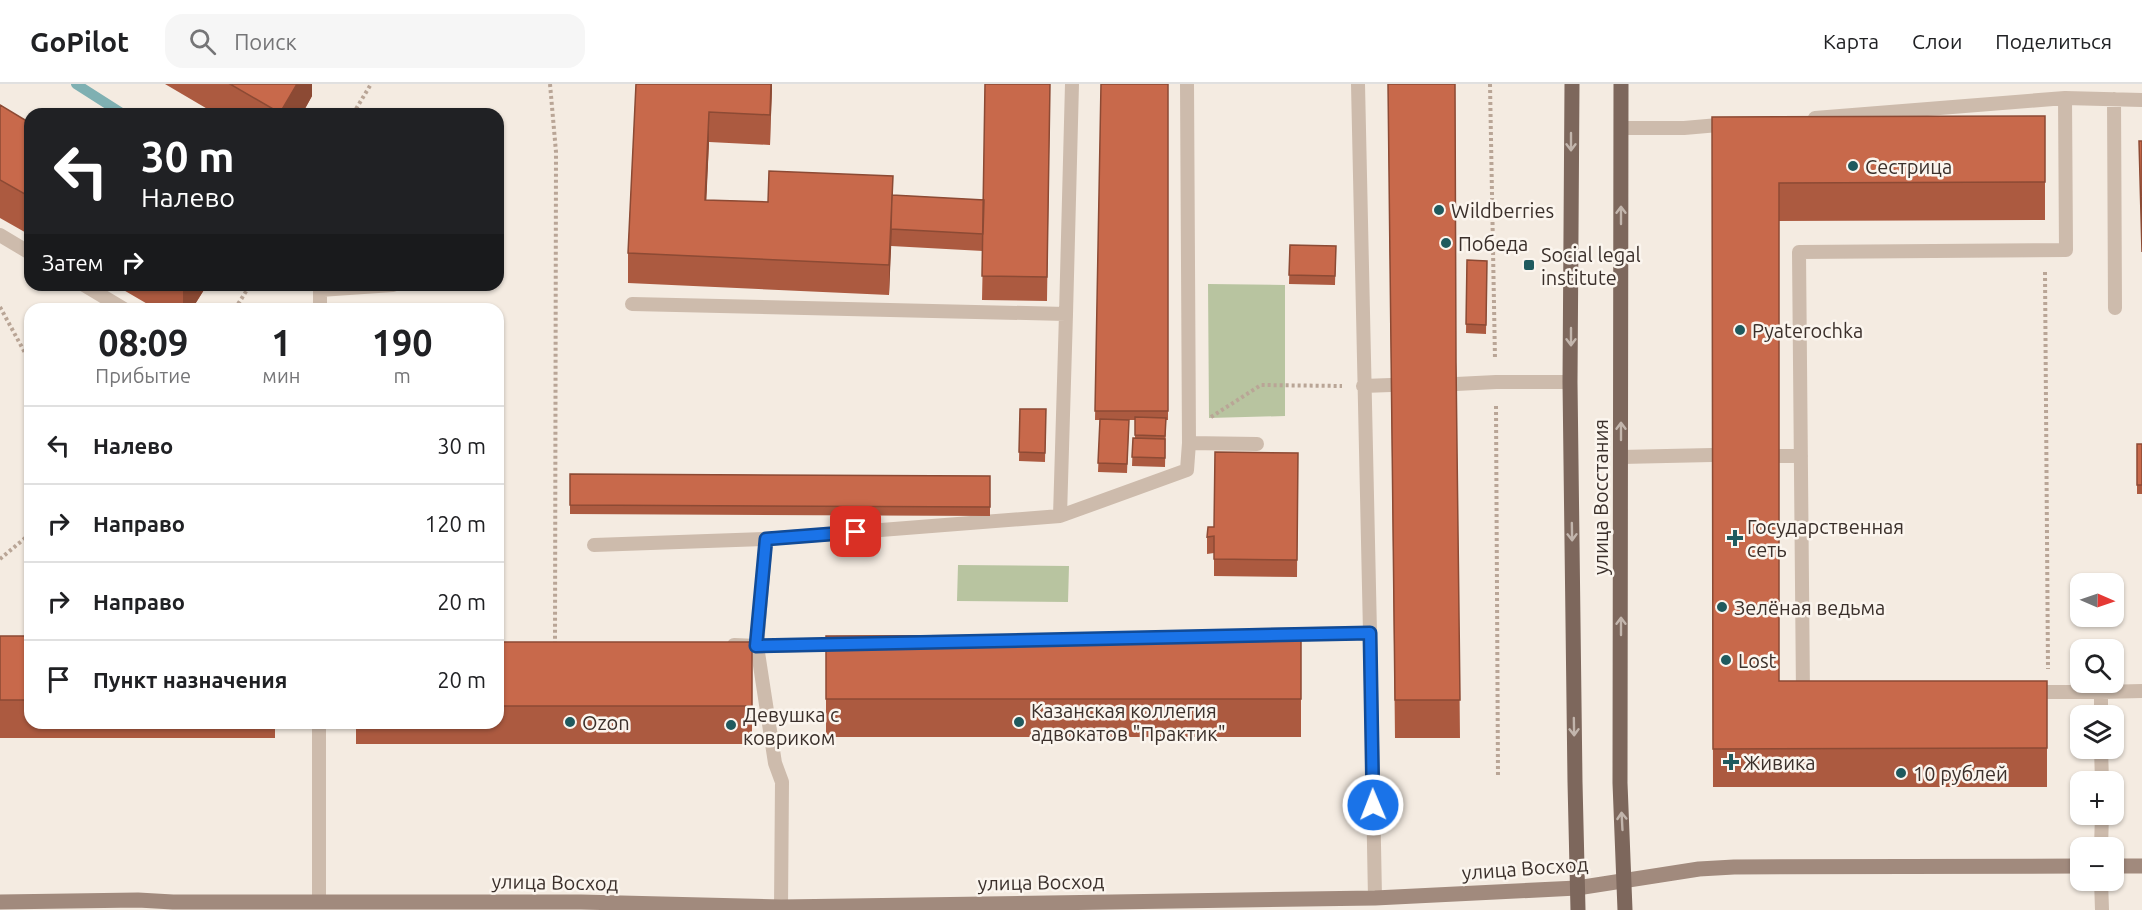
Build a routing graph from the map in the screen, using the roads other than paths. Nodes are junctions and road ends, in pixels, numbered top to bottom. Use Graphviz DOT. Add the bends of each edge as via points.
graph roads {
  1 [pos="1072,84"];
  2 [pos="1187,84"];
  3 [pos="1358,84"];
  4 [pos="1572,84"];
  5 [pos="1621,84"];
  6 [pos="2065,98"];
  7 [pos="2114,99"];
  8 [pos="2142,99"];
  9 [pos="1803,119"];
  10 [pos="1744,123"];
  11 [pos="1621,129"];
  12 [pos="0,235"];
  13 [pos="24,249"];
  14 [pos="94,291"];
  15 [pos="114,303"];
  16 [pos="632,304"];
  17 [pos="2115,308"];
  18 [pos="1066,314"];
  19 [pos="1570,382"];
  20 [pos="1456,384"];
  21 [pos="1391,385"];
  22 [pos="1363,386"];
  23 [pos="1189,443"];
  24 [pos="1257,444"];
  25 [pos="1712,455"];
  26 [pos="1779,456"];
  27 [pos="1801,456"];
  28 [pos="1621,458"];
  29 [pos="1060,516"];
  30 [pos="766,539"];
  31 [pos="594,545"];
  32 [pos="1370,633"];
  33 [pos="1240,636"];
  34 [pos="863,644"];
  35 [pos="723,645"];
  36 [pos="756,646"];
  37 [pos="2124,691"];
  38 [pos="2142,691"];
  39 [pos="2013,692"];
  40 [pos="2070,692"];
  41 [pos="1826,694"];
  42 [pos="319,729"];
  43 [pos="2070,866"];
  44 [pos="2124,866"];
  45 [pos="2142,866"];
  46 [pos="1625,880"];
  47 [pos="1577,888"];
  48 [pos="2102,891"];
  49 [pos="1374,898"];
  50 [pos="0,902"];
  51 [pos="319,902"];
  52 [pos="173,906"];
  53 [pos="235,906"];
  54 [pos="540,906"];
  55 [pos="581,906"];
  56 [pos="781,907"];
  57 [pos="1578,910"];
  58 [pos="1625,910"];
  59 [pos="2102,910"];
  1 -- 18 [label="lane"];
  2 -- 23 [label="lane"];
  3 -- 22 [label="lane"];
  4 -- 19 [label="main road, улица Восстания, one-way"];
  5 -- 11 [label="main road, улица Восстания"];
  6 -- 7 [label="lane"];
  6 -- 9 [label="lane"];
  6 -- 27 [label="lane" via="2066,250 1798,252"];
  7 -- 8 [label="lane"];
  7 -- 17 [label="lane"];
  10 -- 11 [label="lane"];
  28 -- 11 [label="main road, улица Восстания, one-way"];
  12 -- 13 [label="lane"];
  14 -- 15 [label="lane"];
  16 -- 18 [label="lane"];
  18 -- 29 [label="lane"];
  19 -- 20 [label="lane"];
  19 -- 47 [label="main road, улица Восстания, one-way"];
  21 -- 22 [label="lane"];
  22 -- 32 [label="lane"];
  23 -- 24 [label="lane"];
  23 -- 29 [label="lane" via="1187,470"];
  25 -- 28 [label="lane"];
  26 -- 27 [label="lane"];
  27 -- 41 [label="lane" via="1803,694"];
  46 -- 28 [label="main road, улица Восстания, one-way" via="1620,783"];
  29 -- 30 [label="lane"];
  30 -- 31 [label="lane"];
  30 -- 36 [label="lane"];
  32 -- 33 [label="lane"];
  32 -- 49 [label="lane"];
  34 -- 36 [label="lane"];
  35 -- 36 [label="lane"];
  36 -- 56 [label="lane" via="782,782"];
  37 -- 38 [label="lane"];
  39 -- 40 [label="lane"];
  42 -- 51 [label="lane"];
  43 -- 46 [label="street, улица Восход" via="1734,867"];
  44 -- 45 [label="street"];
  46 -- 47 [label="street, улица Восход"];
  46 -- 58 [label="main road, улица Восстания"];
  47 -- 49 [label="street, улица Восход"];
  47 -- 57 [label="main road, улица Восстания"];
  48 -- 59 [label="lane"];
  49 -- 56 [label="street, улица Восход"];
  50 -- 52 [label="street, улица Восход" via="138,900"];
  51 -- 53 [label="street, улица Восход"];
  51 -- 54 [label="street, улица Восход"];
  52 -- 53 [label="street, улица Восход"];
  54 -- 55 [label="street, улица Восход"];
  55 -- 56 [label="street, улица Восход"];
}
